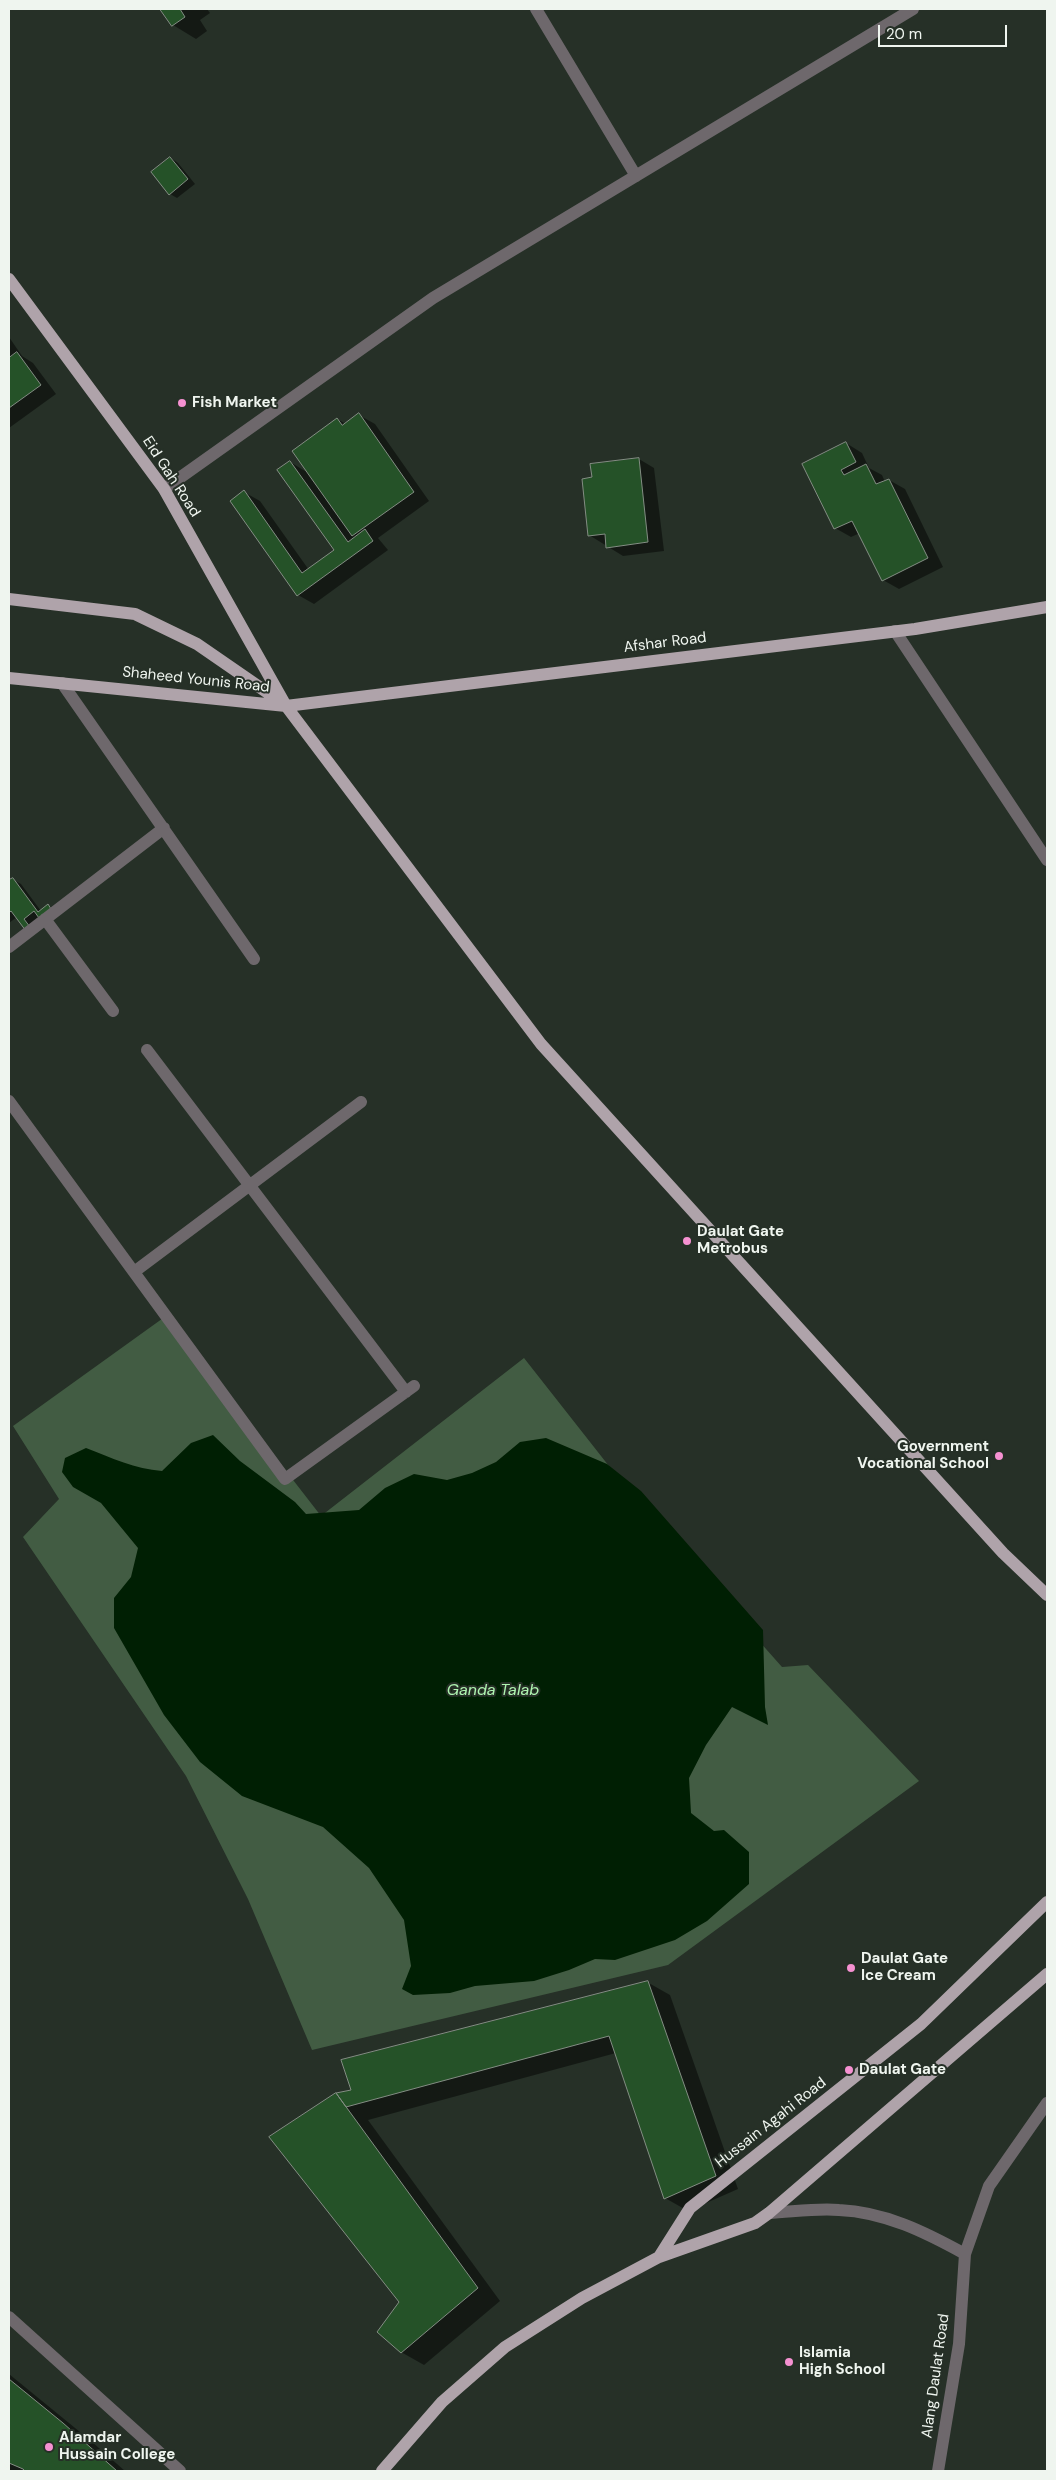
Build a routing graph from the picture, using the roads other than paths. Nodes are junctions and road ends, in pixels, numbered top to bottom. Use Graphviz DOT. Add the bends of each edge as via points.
graph roads {
  1 [pos="536,9"];
  2 [pos="913,9"];
  3 [pos="636,176"];
  4 [pos="9,279"];
  5 [pos="164,489"];
  6 [pos="9,598"];
  7 [pos="1047,607"];
  8 [pos="895,631"];
  9 [pos="9,678"];
  10 [pos="62,683"];
  11 [pos="286,706"];
  12 [pos="164,828"];
  13 [pos="1047,860"];
  14 [pos="45,919"];
  15 [pos="9,947"];
  16 [pos="254,959"];
  17 [pos="113,1011"];
  18 [pos="147,1050"];
  19 [pos="9,1101"];
  20 [pos="361,1102"];
  21 [pos="249,1186"];
  22 [pos="134,1272"];
  23 [pos="1047,1595"];
  24 [pos="1047,1902"];
  25 [pos="1047,1974"];
  26 [pos="1047,2103"];
  27 [pos="770,2213"];
  28 [pos="965,2254"];
  29 [pos="659,2257"];
  30 [pos="9,2317"];
  31 [pos="180,2471"];
  32 [pos="382,2471"];
  33 [pos="938,2471"];
  1 -- 3 [label="street"];
  2 -- 3 [label="street"];
  3 -- 5 [label="street" via="433,298"];
  4 -- 5 [label="main road, Eid Gah Road"];
  5 -- 11 [label="main road, Eid Gah Road"];
  6 -- 11 [label="main road, Shaheed Younis Road" via="135,614 197,644"];
  7 -- 8 [label="main road, Afshar Road"];
  8 -- 11 [label="main road, Afshar Road"];
  8 -- 13 [label="street"];
  9 -- 10 [label="main road, Shaheed Younis Road"];
  10 -- 11 [label="main road, Shaheed Younis Road"];
  10 -- 12 [label="street"];
  11 -- 23 [label="main road" via="541,1044 1003,1553"];
  12 -- 14 [label="street"];
  12 -- 16 [label="street"];
  14 -- 15 [label="street"];
  14 -- 17 [label="street"];
  18 -- 21 [label="street"];
  19 -- 22 [label="street"];
  20 -- 21 [label="street"];
  21 -- 22 [label="street"];
  21 -- 22 [label="street" via="410,1389 286,1479"];
  24 -- 29 [label="main road, Hussain Agahi Road" via="921,2024 690,2208"];
  25 -- 27 [label="main road, Hussain Agahi Road"];
  26 -- 28 [label="street, Alang Daulat Road" via="989,2186"];
  27 -- 28 [label="street" via="839,2210 883,2217 926,2232"];
  27 -- 29 [label="main road, Hussain Agahi Road" via="755,2223"];
  28 -- 33 [label="street, Alang Daulat Road" via="959,2344"];
  29 -- 32 [label="main road, Hussain Agahi Road" via="582,2298 505,2347 442,2402"];
  30 -- 31 [label="street"];
}
